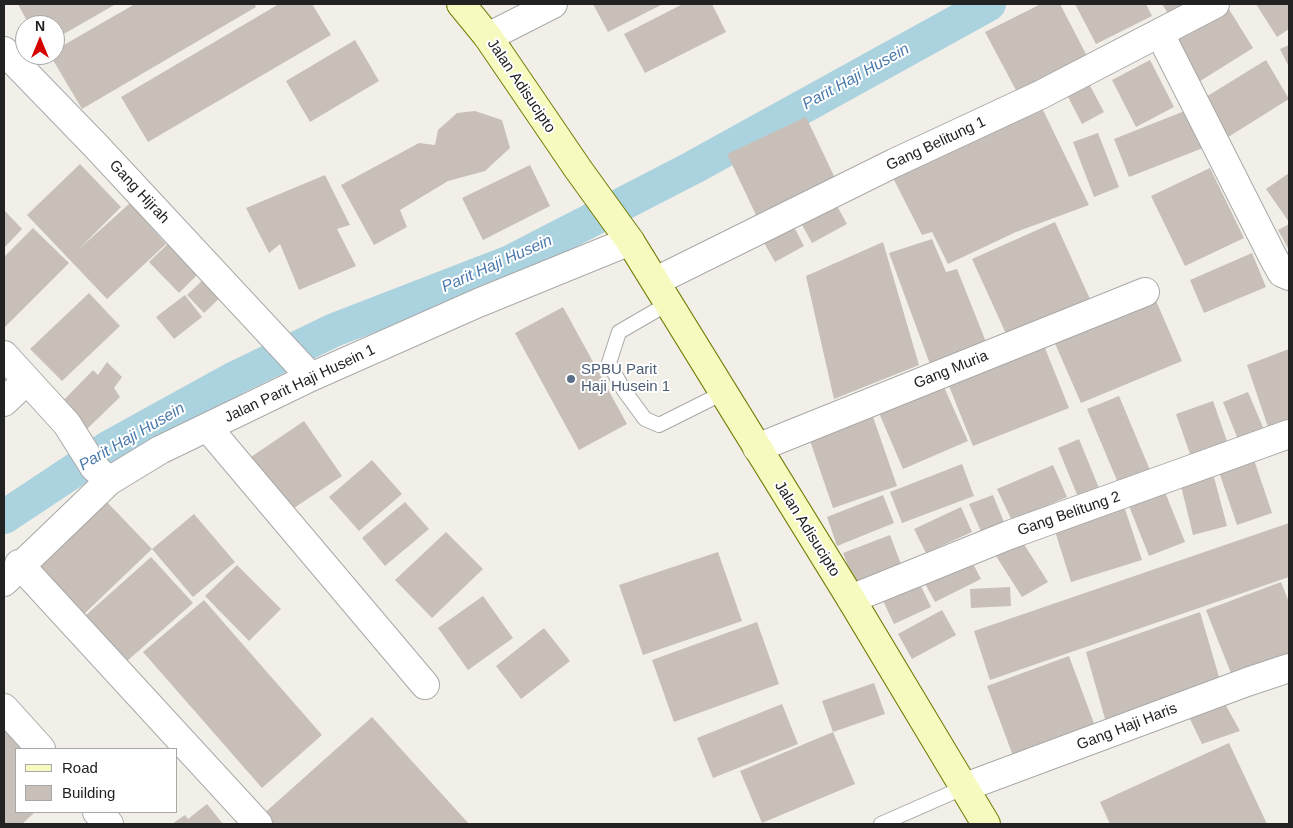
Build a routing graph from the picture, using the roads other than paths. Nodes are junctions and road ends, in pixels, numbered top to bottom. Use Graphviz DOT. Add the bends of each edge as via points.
graph roads {
  1 [pos="461,4"];
  2 [pos="553,4"];
  3 [pos="1215,4"];
  4 [pos="1160,34"];
  5 [pos="488,37"];
  6 [pos="4,51"];
  7 [pos="628,239"];
  8 [pos="1289,276"];
  9 [pos="663,292"];
  10 [pos="1146,292"];
  11 [pos="4,355"];
  12 [pos="303,369"];
  13 [pos="27,380"];
  14 [pos="723,393"];
  15 [pos="4,402"];
  16 [pos="208,428"];
  17 [pos="1289,434"];
  18 [pos="757,448"];
  19 [pos="102,474"];
  20 [pos="11,573"];
  21 [pos="850,598"];
  22 [pos="1289,668"];
  23 [pos="424,685"];
  24 [pos="4,708"];
  25 [pos="40,748"];
  26 [pos="965,787"];
  27 [pos="99,813"];
  28 [pos="109,824"];
  29 [pos="258,824"];
  30 [pos="882,824"];
  31 [pos="986,824"];
  1 -- 5 [label="main road, Jalan Adisucipto"];
  2 -- 5 [label="street"];
  3 -- 4 [label="street, Gang Belitung 1"];
  4 -- 8 [label="street" via="1274,259 1282,273"];
  4 -- 9 [label="street, Gang Belitung 1" via="1040,95 894,163"];
  5 -- 7 [label="main road, Jalan Adisucipto"];
  6 -- 12 [label="street, Gang Hijrah"];
  7 -- 9 [label="main road, Jalan Adisucipto"];
  7 -- 12 [label="street, Jalan Parit Haji Husein 1" via="478,304"];
  9 -- 14 [label="main road, Jalan Adisucipto"];
  9 -- 14 [label="lane" via="619,332 609,363 623,389 645,419 659,425"];
  10 -- 18 [label="street, Gang Muria"];
  11 -- 13 [label="street"];
  12 -- 16 [label="street, Jalan Parit Haji Husein 1"];
  13 -- 15 [label="street"];
  13 -- 19 [label="street" via="67,424"];
  14 -- 18 [label="main road, Jalan Adisucipto"];
  16 -- 19 [label="street, Jalan Parit Haji Husein 1"];
  16 -- 23 [label="street"];
  17 -- 21 [label="street, Gang Belitung 2" via="1009,535"];
  18 -- 21 [label="main road, Jalan Adisucipto"];
  19 -- 20 [label="street, Jalan Parit Haji Husein 1"];
  20 -- 29 [label="street"];
  21 -- 26 [label="main road, Jalan Adisucipto"];
  22 -- 26 [label="street, Gang Haji Haris"];
  24 -- 25 [label="street"];
  26 -- 30 [label="lane"];
  26 -- 31 [label="main road, Jalan Adisucipto"];
  27 -- 28 [label="street"];
}
